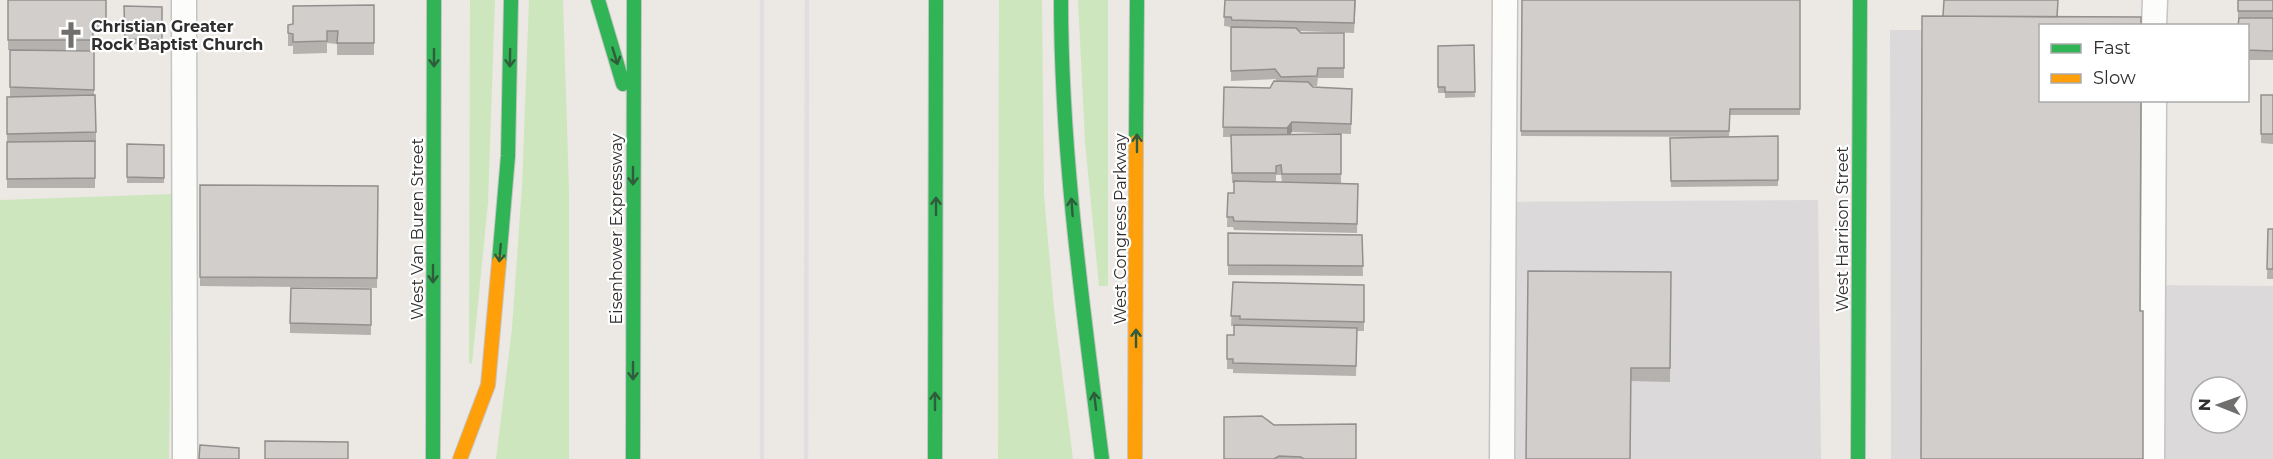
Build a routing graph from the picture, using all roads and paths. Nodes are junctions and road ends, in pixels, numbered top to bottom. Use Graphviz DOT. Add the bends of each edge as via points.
graph roads {
  1 [pos="184,0"];
  2 [pos="434,0"];
  3 [pos="511,0"];
  4 [pos="598,0"];
  5 [pos="634,0"];
  6 [pos="936,0"];
  7 [pos="1061,0"];
  8 [pos="1137,0"];
  9 [pos="1505,0"];
  10 [pos="1860,0"];
  11 [pos="2155,0"];
  12 [pos="2154,24"];
  13 [pos="2154,102"];
  14 [pos="633,117"];
  15 [pos="185,459"];
  16 [pos="433,459"];
  17 [pos="460,459"];
  18 [pos="633,459"];
  19 [pos="935,459"];
  20 [pos="1102,459"];
  21 [pos="1135,459"];
  22 [pos="1502,459"];
  23 [pos="1858,459"];
  24 [pos="2152,459"];
  1 -- 15 [label="lane"];
  2 -- 16 [label="main road, West Van Buren Street, one-way"];
  3 -- 17 [label="main road, one-way" via="508,156 488,385"];
  4 -- 14 [label="main road, one-way"];
  5 -- 14 [label="main road, Eisenhower Expressway"];
  19 -- 6 [label="main road, one-way"];
  20 -- 7 [label="main road, one-way" via="1073,223"];
  21 -- 8 [label="main road, West Congress Parkway, one-way"];
  9 -- 22 [label="lane"];
  10 -- 23 [label="main road, West Harrison Street"];
  11 -- 12 [label="lane"];
  13 -- 24 [label="lane"];
  14 -- 18 [label="main road, Eisenhower Expressway, one-way"];
}
